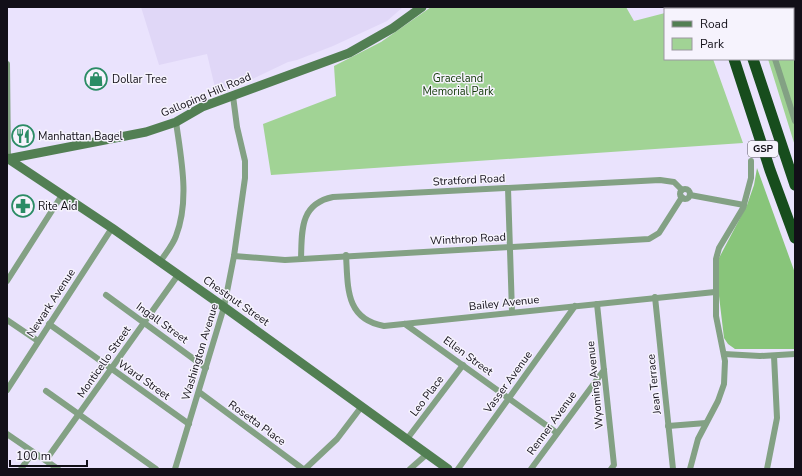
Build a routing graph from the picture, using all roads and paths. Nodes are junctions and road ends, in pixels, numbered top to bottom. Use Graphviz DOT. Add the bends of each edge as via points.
graph roads {
  1 [pos="422,7"];
  2 [pos="735,60"];
  3 [pos="754,60"];
  4 [pos="775,60"];
  5 [pos="7,64"];
  6 [pos="233,96"];
  7 [pos="795,121"];
  8 [pos="176,122"];
  9 [pos="38,153"];
  10 [pos="7,159"];
  11 [pos="751,161"];
  12 [pos="38,179"];
  13 [pos="795,185"];
  14 [pos="508,188"];
  15 [pos="682,190"];
  16 [pos="690,194"];
  17 [pos="62,195"];
  18 [pos="682,197"];
  19 [pos="744,205"];
  20 [pos="112,228"];
  21 [pos="795,238"];
  22 [pos="510,247"];
  23 [pos="346,255"];
  24 [pos="234,256"];
  25 [pos="300,259"];
  26 [pos="160,262"];
  27 [pos="178,275"];
  28 [pos="7,281"];
  29 [pos="715,292"];
  30 [pos="106,295"];
  31 [pos="655,297"];
  32 [pos="597,304"];
  33 [pos="575,306"];
  34 [pos="224,307"];
  35 [pos="512,312"];
  36 [pos="7,320"];
  37 [pos="144,322"];
  38 [pos="49,324"];
  39 [pos="404,324"];
  40 [pos="38,342"];
  41 [pos="724,354"];
  42 [pos="795,354"];
  43 [pos="774,356"];
  44 [pos="463,365"];
  45 [pos="111,368"];
  46 [pos="206,368"];
  47 [pos="604,370"];
  48 [pos="7,390"];
  49 [pos="46,391"];
  50 [pos="199,392"];
  51 [pos="509,398"];
  52 [pos="362,406"];
  53 [pos="78,414"];
  54 [pos="706,423"];
  55 [pos="189,424"];
  56 [pos="668,426"];
  57 [pos="557,433"];
  58 [pos="7,434"];
  59 [pos="407,439"];
  60 [pos="33,452"];
  61 [pos="427,454"];
  62 [pos="46,460"];
  63 [pos="612,467"];
  64 [pos="768,468"];
  65 [pos="21,469"];
  66 [pos="58,469"];
  67 [pos="156,469"];
  68 [pos="175,469"];
  69 [pos="304,469"];
  70 [pos="410,469"];
  71 [pos="448,469"];
  72 [pos="458,469"];
  73 [pos="531,469"];
  74 [pos="673,469"];
  75 [pos="690,469"];
  1 -- 6 [label="main road, Galloping Hill Road" via="393,28 349,53"];
  2 -- 21 [label="highway, GSP"];
  3 -- 13 [label="highway, GSP"];
  4 -- 7 [label="street"];
  5 -- 10 [label="street"];
  6 -- 8 [label="main road, Galloping Hill Road"];
  6 -- 24 [label="street, Washington Avenue" via="236,127 245,161"];
  8 -- 9 [label="main road, Galloping Hill Road" via="146,132"];
  8 -- 26 [label="street" via="184,181 183,196 177,235"];
  9 -- 10 [label="main road, Galloping Hill Road"];
  9 -- 12 [label="main road" via="29,164"];
  10 -- 12 [label="main road, Chestnut Street"];
  11 -- 19 [label="street" via="751,178"];
  12 -- 17 [label="main road, Chestnut Street"];
  14 -- 15 [label="street, Stratford Road" via="660,180 674,182"];
  14 -- 22 [label="street"];
  14 -- 25 [label="street, Stratford Road" via="323,199 312,207 304,219"];
  15 -- 16 [label="street" via="688,190"];
  15 -- 18 [label="street"];
  16 -- 18 [label="street" via="686,198"];
  16 -- 19 [label="street"];
  17 -- 20 [label="main road, Chestnut Street"];
  17 -- 28 [label="street"];
  18 -- 22 [label="street, Winthrop Road" via="659,233 652,238"];
  19 -- 29 [label="street" via="718,251 715,264"];
  20 -- 26 [label="main road, Chestnut Street"];
  20 -- 38 [label="street, Newark Avenue"];
  22 -- 23 [label="street, Winthrop Road"];
  22 -- 35 [label="street"];
  23 -- 25 [label="street, Winthrop Road"];
  23 -- 39 [label="street, Bailey Avenue" via="350,298 357,312 377,325"];
  24 -- 25 [label="street, Winthrop Road"];
  24 -- 34 [label="street, Washington Avenue"];
  26 -- 27 [label="main road, Chestnut Street"];
  27 -- 34 [label="main road, Chestnut Street"];
  27 -- 37 [label="street, Monticello Street"];
  29 -- 31 [label="street, Bailey Avenue"];
  29 -- 41 [label="street" via="717,328"];
  30 -- 37 [label="street, Ingall Street"];
  31 -- 32 [label="street, Bailey Avenue"];
  31 -- 56 [label="street, Jean Terrace"];
  32 -- 33 [label="street, Bailey Avenue"];
  32 -- 47 [label="street, Wyoming Avenue"];
  33 -- 35 [label="street, Bailey Avenue"];
  33 -- 51 [label="street, Vasser Avenue"];
  34 -- 46 [label="street, Washington Avenue"];
  34 -- 52 [label="main road, Chestnut Street"];
  35 -- 39 [label="street, Bailey Avenue"];
  36 -- 40 [label="street"];
  37 -- 45 [label="street, Monticello Street"];
  37 -- 46 [label="street, Ingall Street"];
  38 -- 40 [label="street, Newark Avenue"];
  38 -- 45 [label="street, Ward Street"];
  39 -- 44 [label="street, Ellen Street"];
  40 -- 48 [label="street, Newark Avenue"];
  41 -- 43 [label="street"];
  41 -- 54 [label="street" via="726,366 723,388"];
  42 -- 43 [label="street"];
  43 -- 64 [label="street" via="777,418"];
  44 -- 51 [label="street, Ellen Street"];
  44 -- 59 [label="street, Leo Place"];
  45 -- 53 [label="street, Monticello Street"];
  45 -- 55 [label="street, Ward Street"];
  46 -- 50 [label="street, Washington Avenue"];
  47 -- 57 [label="street, Renner Avenue"];
  47 -- 63 [label="street, Wyoming Avenue"];
  49 -- 53 [label="street"];
  50 -- 55 [label="street, Washington Avenue"];
  50 -- 69 [label="street, Rosetta Place"];
  51 -- 57 [label="street, Ellen Street"];
  51 -- 72 [label="street, Vasser Avenue"];
  52 -- 59 [label="main road, Chestnut Street"];
  52 -- 69 [label="street" via="337,439"];
  53 -- 62 [label="street, Monticello Street"];
  53 -- 67 [label="street"];
  54 -- 56 [label="street"];
  54 -- 75 [label="street" via="696,445"];
  55 -- 68 [label="street, Washington Avenue"];
  56 -- 74 [label="street, Jean Terrace"];
  57 -- 73 [label="street, Renner Avenue"];
  58 -- 60 [label="street"];
  59 -- 61 [label="main road, Chestnut Street"];
  60 -- 62 [label="street"];
  60 -- 65 [label="street"];
  61 -- 70 [label="street"];
  61 -- 71 [label="main road, Chestnut Street"];
  62 -- 66 [label="street"];
}
